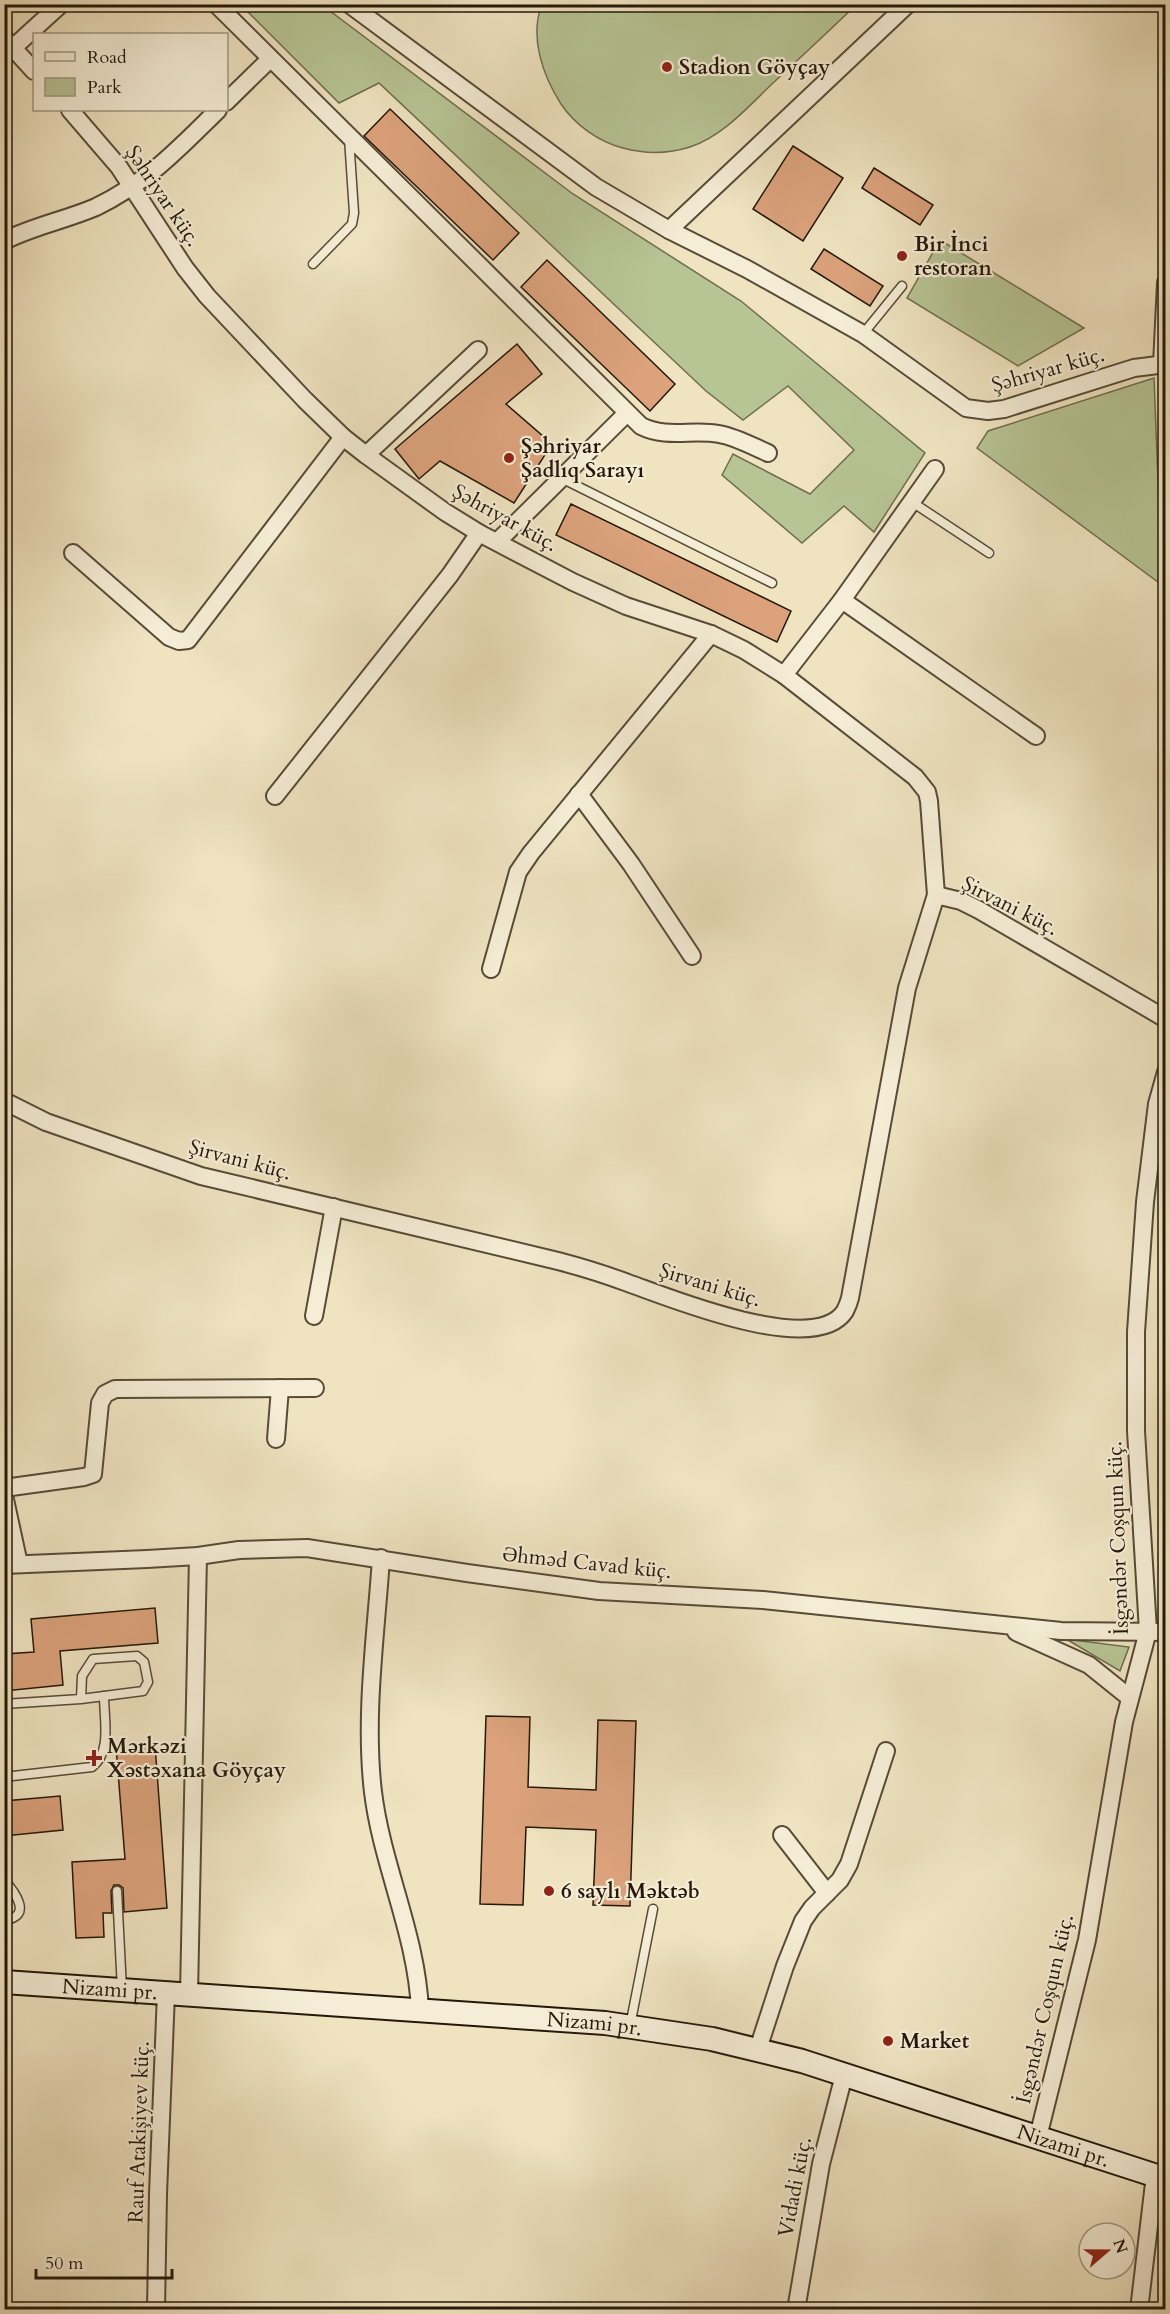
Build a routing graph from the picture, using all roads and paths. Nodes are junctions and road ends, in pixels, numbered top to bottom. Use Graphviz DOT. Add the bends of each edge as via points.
graph roads {
  1 [pos="61,4"];
  2 [pos="216,4"];
  3 [pos="348,4"];
  4 [pos="908,4"];
  5 [pos="7,47"];
  6 [pos="270,59"];
  7 [pos="33,70"];
  8 [pos="228,100"];
  9 [pos="71,111"];
  10 [pos="217,111"];
  11 [pos="349,138"];
  12 [pos="133,188"];
  13 [pos="669,230"];
  14 [pos="6,239"];
  15 [pos="313,264"];
  16 [pos="1166,283"];
  17 [pos="902,286"];
  18 [pos="863,334"];
  19 [pos="478,350"];
  20 [pos="1164,364"];
  21 [pos="627,413"];
  22 [pos="343,437"];
  23 [pos="768,453"];
  24 [pos="366,455"];
  25 [pos="935,469"];
  26 [pos="561,478"];
  27 [pos="912,502"];
  28 [pos="479,533"];
  29 [pos="497,542"];
  30 [pos="989,553"];
  31 [pos="73,554"];
  32 [pos="772,583"];
  33 [pos="842,600"];
  34 [pos="711,634"];
  35 [pos="784,675"];
  36 [pos="1036,736"];
  37 [pos="579,794"];
  38 [pos="275,796"];
  39 [pos="936,895"];
  40 [pos="692,956"];
  41 [pos="491,969"];
  42 [pos="1166,1019"];
  43 [pos="1166,1072"];
  44 [pos="4,1101"];
  45 [pos="334,1207"];
  46 [pos="314,1316"];
  47 [pos="280,1388"];
  48 [pos="315,1388"];
  49 [pos="276,1439"];
  50 [pos="4,1488"];
  51 [pos="4,1495"];
  52 [pos="198,1556"];
  53 [pos="381,1558"];
  54 [pos="12,1564"];
  55 [pos="1004,1626"];
  56 [pos="1148,1631"];
  57 [pos="1166,1632"];
  58 [pos="104,1696"];
  59 [pos="1130,1698"];
  60 [pos="81,1699"];
  61 [pos="4,1704"];
  62 [pos="886,1751"];
  63 [pos="4,1777"];
  64 [pos="782,1835"];
  65 [pos="4,1880"];
  66 [pos="117,1891"];
  67 [pos="827,1893"];
  68 [pos="653,1909"];
  69 [pos="4,1920"];
  70 [pos="4,1982"];
  71 [pos="122,1990"];
  72 [pos="166,1993"];
  73 [pos="189,1994"];
  74 [pos="420,2011"];
  75 [pos="630,2027"];
  76 [pos="758,2049"];
  77 [pos="844,2075"];
  78 [pos="1038,2137"];
  79 [pos="1160,2177"];
  80 [pos="156,2310"];
  81 [pos="796,2310"];
  82 [pos="1139,2310"];
  1 -- 5 [label="street"];
  2 -- 6 [label="street"];
  3 -- 13 [label="street, Şəhriyar küç." via="596,186"];
  4 -- 13 [label="street"];
  5 -- 7 [label="street"];
  6 -- 8 [label="street"];
  6 -- 11 [label="street"];
  9 -- 12 [label="street, Şəhriyar küç."];
  10 -- 12 [label="street"];
  11 -- 15 [label="lane" via="352,224"];
  11 -- 21 [label="street"];
  12 -- 14 [label="street" via="86,211"];
  12 -- 22 [label="street, Şəhriyar küç." via="184,268 207,296"];
  13 -- 18 [label="street, Şəhriyar küç."];
  16 -- 20 [label="street"];
  17 -- 18 [label="lane"];
  18 -- 20 [label="street, Şəhriyar küç." via="966,408 988,411 1134,368"];
  19 -- 24 [label="street"];
  21 -- 23 [label="street" via="653,433 718,434"];
  21 -- 26 [label="street"];
  22 -- 24 [label="street, Şəhriyar küç."];
  22 -- 31 [label="street" via="188,640 170,637"];
  24 -- 28 [label="street, Şəhriyar küç."];
  25 -- 27 [label="street"];
  26 -- 29 [label="street"];
  26 -- 32 [label="lane"];
  27 -- 30 [label="lane"];
  27 -- 33 [label="street"];
  28 -- 29 [label="street, Şəhriyar küç."];
  28 -- 38 [label="street"];
  29 -- 34 [label="street, Şəhriyar küç." via="626,606"];
  33 -- 35 [label="street"];
  33 -- 36 [label="street"];
  34 -- 35 [label="street, Şəhriyar küç."];
  34 -- 37 [label="street"];
  35 -- 39 [label="street, Şəhriyar küç." via="921,783 929,801"];
  37 -- 40 [label="street"];
  37 -- 41 [label="street" via="518,872"];
  39 -- 42 [label="street, Şirvani küç." via="979,910"];
  39 -- 45 [label="street, Şirvani küç." via="907,988 850,1298 844,1312 833,1321 815,1327 787,1327 739,1321 601,1273"];
  43 -- 56 [label="street, İsgəndər Coşqun küç." via="1157,1104 1145,1202 1136,1332 1136,1431"];
  44 -- 45 [label="street, Şirvani küç." via="46,1122 201,1176"];
  45 -- 46 [label="street"];
  47 -- 48 [label="street"];
  47 -- 49 [label="street"];
  47 -- 50 [label="street" via="115,1389 100,1402 93,1474"];
  51 -- 54 [label="street"];
  52 -- 53 [label="street, Əhməd Cavad küç." via="238,1550 307,1548"];
  52 -- 54 [label="street, Əhməd Cavad küç."];
  52 -- 73 [label="street"];
  53 -- 55 [label="street, Əhməd Cavad küç." via="599,1591 763,1600"];
  53 -- 74 [label="street" via="370,1707 373,1792 413,1950"];
  55 -- 56 [label="street, Əhməd Cavad küç." via="1061,1631"];
  55 -- 59 [label="street" via="1089,1665"];
  56 -- 57 [label="street, Əhməd Cavad küç."];
  56 -- 59 [label="street, İsgəndər Coşqun küç."];
  58 -- 60 [label="lane"];
  58 -- 60 [label="lane" via="143,1691 148,1682 144,1662 137,1656 93,1659 82,1676"];
  58 -- 63 [label="lane" via="105,1742 100,1761 92,1767"];
  59 -- 78 [label="street, İsgəndər Coşqun küç." via="1087,1940"];
  60 -- 61 [label="lane"];
  62 -- 67 [label="street" via="849,1864"];
  64 -- 67 [label="street"];
  65 -- 69 [label="lane" via="17,1894 20,1905 18,1913"];
  66 -- 71 [label="lane"];
  67 -- 76 [label="street" via="803,1921"];
  68 -- 75 [label="lane"];
  70 -- 71 [label="street, Nizami pr."];
  71 -- 72 [label="street, Nizami pr."];
  72 -- 73 [label="street, Nizami pr."];
  72 -- 80 [label="street, Rauf Atakişiyev küç."];
  73 -- 74 [label="street, Nizami pr."];
  74 -- 75 [label="street, Nizami pr."];
  75 -- 76 [label="street, Nizami pr."];
  76 -- 77 [label="street, Nizami pr."];
  77 -- 78 [label="street, Nizami pr."];
  77 -- 81 [label="street, Vidadi küç." via="821,2164"];
  78 -- 79 [label="street, Nizami pr."];
  79 -- 82 [label="street"];
}
